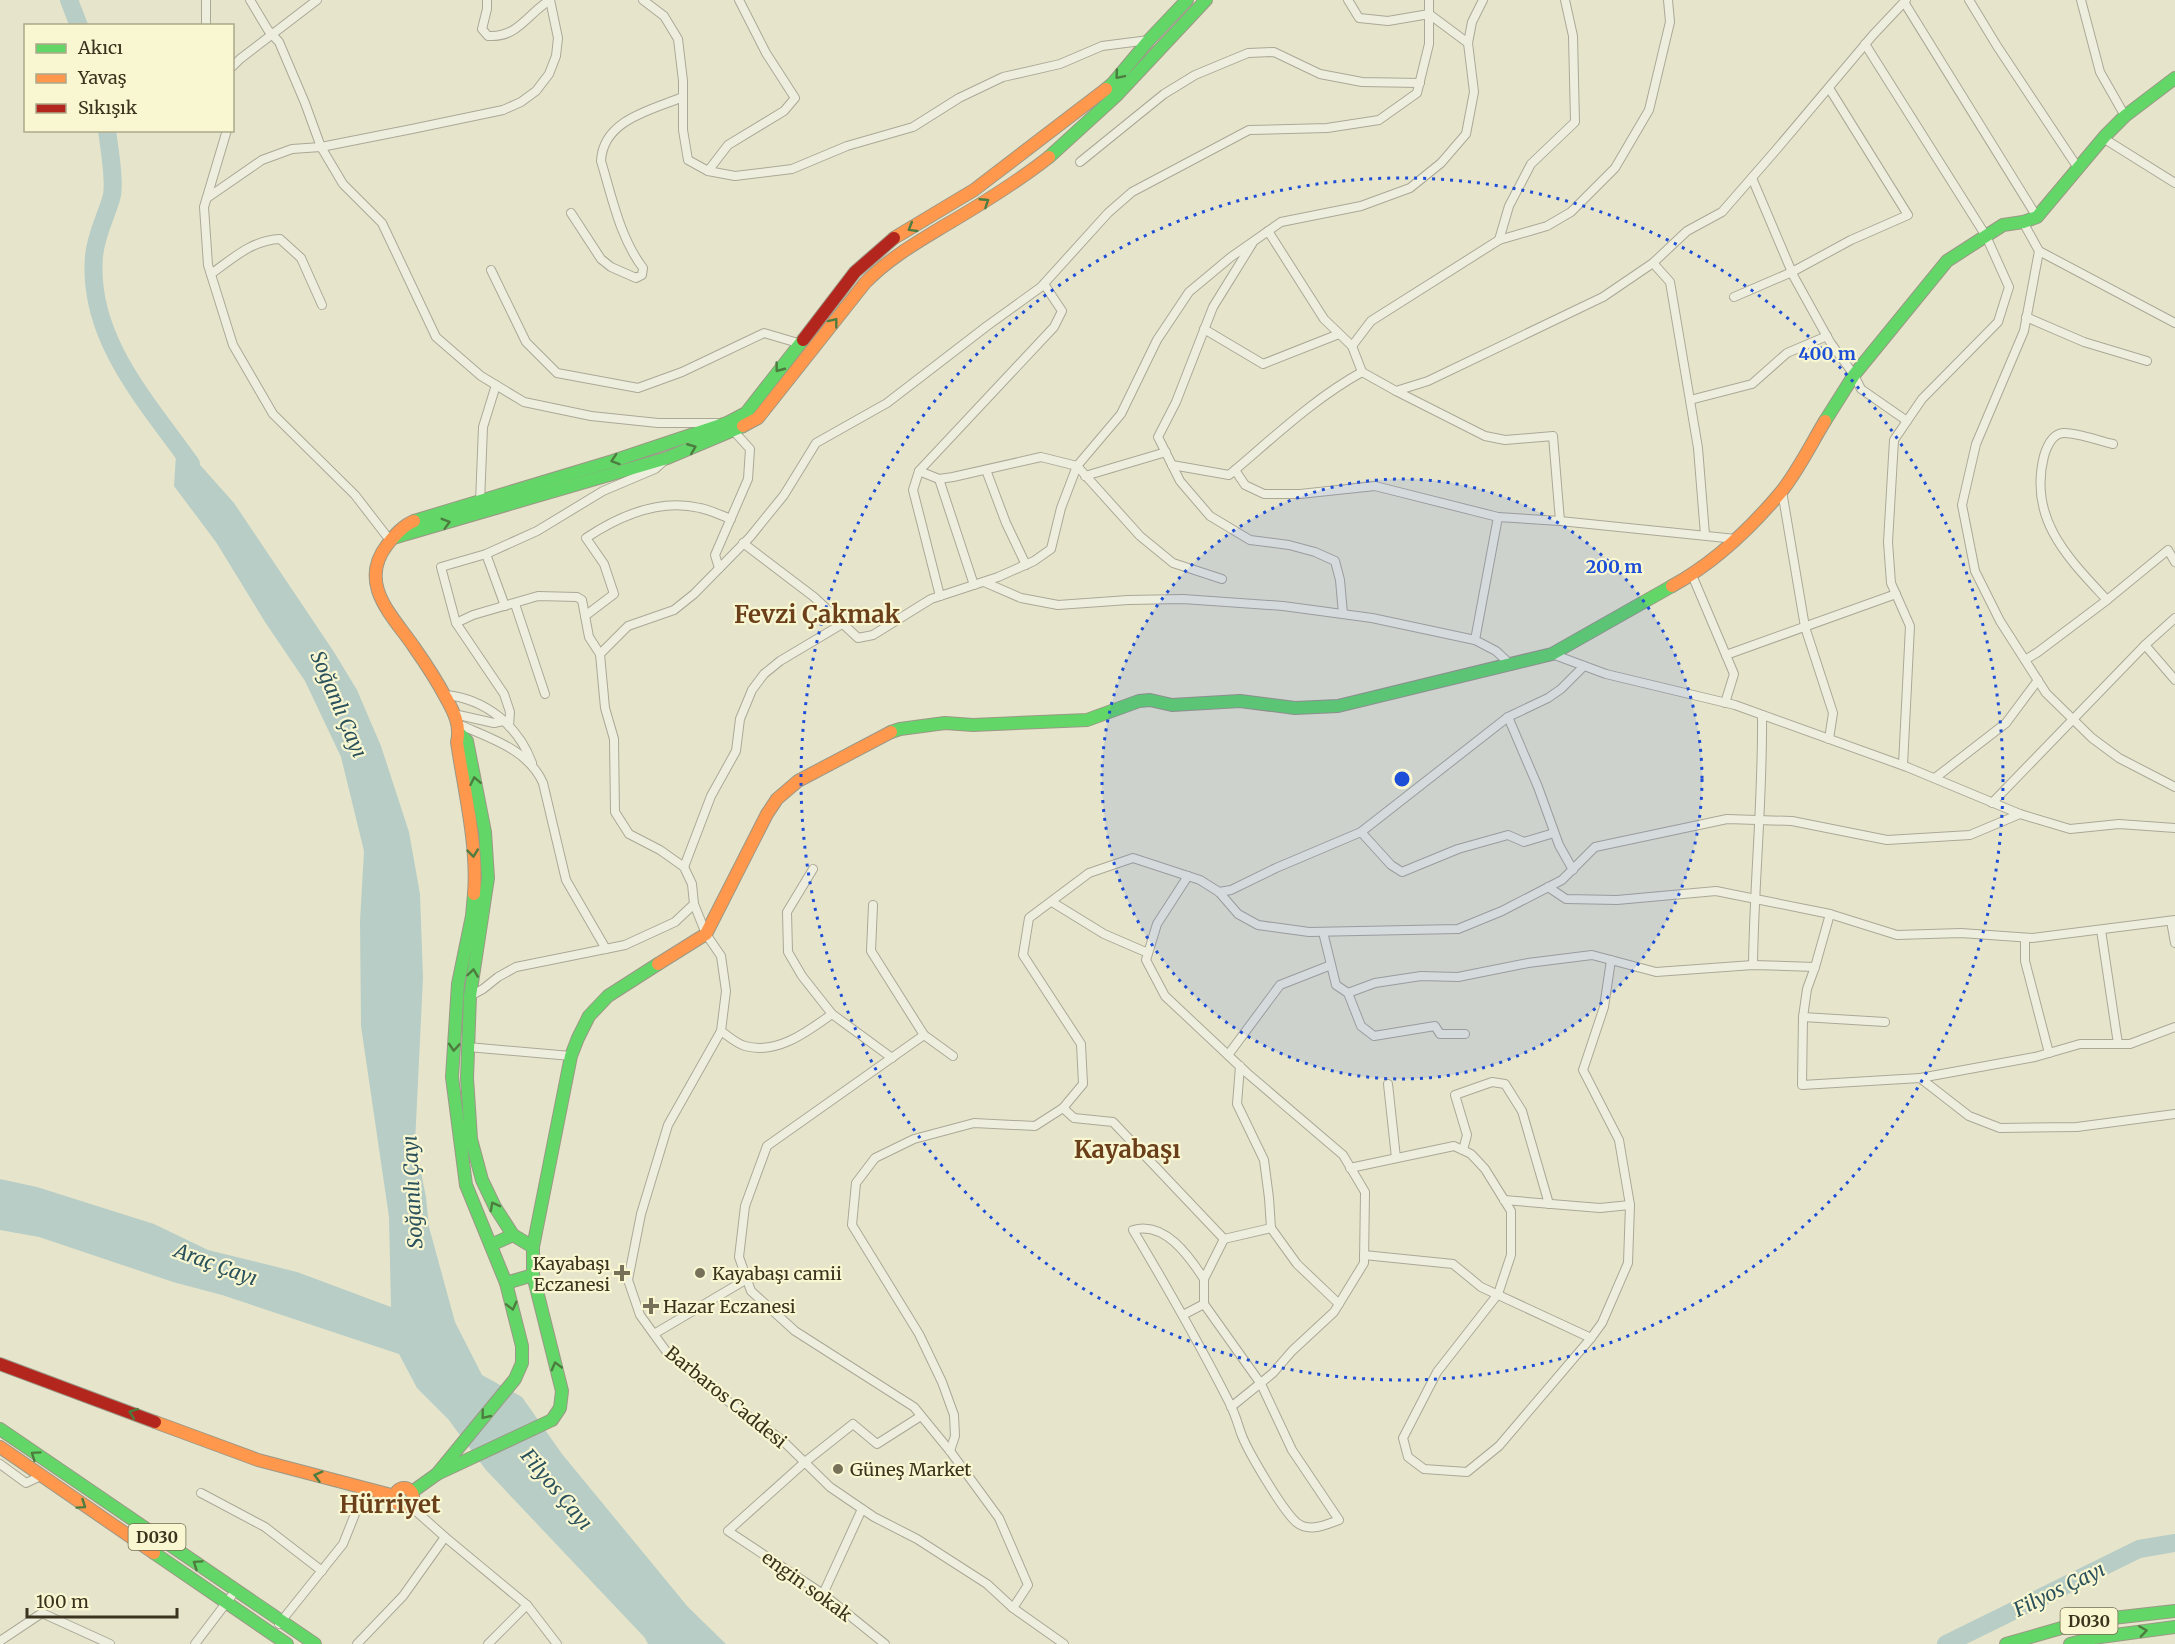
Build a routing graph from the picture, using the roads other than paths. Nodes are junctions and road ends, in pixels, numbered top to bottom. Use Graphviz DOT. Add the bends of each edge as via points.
graph roads {
  1 [pos="206,0"];
  2 [pos="250,0"];
  3 [pos="317,0"];
  4 [pos="487,0"];
  5 [pos="550,0"];
  6 [pos="643,0"];
  7 [pos="739,0"];
  8 [pos="1187,0"];
  9 [pos="1206,0"];
  10 [pos="1348,0"];
  11 [pos="1429,0"];
  12 [pos="1483,0"];
  13 [pos="1565,0"];
  14 [pos="1668,0"];
  15 [pos="1969,0"];
  16 [pos="2081,0"];
  17 [pos="1905,1"];
  18 [pos="1429,14"];
  19 [pos="206,24"];
  20 [pos="273,35"];
  21 [pos="1149,40"];
  22 [pos="1468,43"];
  23 [pos="1865,44"];
  24 [pos="234,65"];
  25 [pos="2175,78"];
  26 [pos="1420,83"];
  27 [pos="1829,88"];
  28 [pos="683,97"];
  29 [pos="2125,116"];
  30 [pos="226,132"];
  31 [pos="2103,138"];
  32 [pos="321,147"];
  33 [pos="1080,162"];
  34 [pos="2078,168"];
  35 [pos="708,171"];
  36 [pos="1752,178"];
  37 [pos="2175,183"];
  38 [pos="207,198"];
  39 [pos="571,213"];
  40 [pos="2037,217"];
  41 [pos="2023,222"];
  42 [pos="1268,231"];
  43 [pos="1986,236"];
  44 [pos="1499,240"];
  45 [pos="1254,241"];
  46 [pos="2039,251"];
  47 [pos="1653,263"];
  48 [pos="491,270"];
  49 [pos="1792,272"];
  50 [pos="211,274"];
  51 [pos="1044,284"];
  52 [pos="1734,297"];
  53 [pos="322,305"];
  54 [pos="2026,317"];
  55 [pos="2175,323"];
  56 [pos="1204,329"];
  57 [pos="1339,334"];
  58 [pos="1827,336"];
  59 [pos="798,343"];
  60 [pos="1352,346"];
  61 [pos="2147,361"];
  62 [pos="1362,372"];
  63 [pos="1854,375"];
  64 [pos="496,385"];
  65 [pos="1396,391"];
  66 [pos="1690,400"];
  67 [pos="1907,421"];
  68 [pos="730,427"];
  69 [pos="2113,444"];
  70 [pos="1166,452"];
  71 [pos="667,458"];
  72 [pos="1172,465"];
  73 [pos="1077,466"];
  74 [pos="986,470"];
  75 [pos="1235,470"];
  76 [pos="919,471"];
  77 [pos="1085,476"];
  78 [pos="939,479"];
  79 [pos="1782,491"];
  80 [pos="480,502"];
  81 [pos="1498,518"];
  82 [pos="730,519"];
  83 [pos="1560,521"];
  84 [pos="1705,535"];
  85 [pos="389,539"];
  86 [pos="1736,539"];
  87 [pos="743,543"];
  88 [pos="486,554"];
  89 [pos="2175,562"];
  90 [pos="1026,565"];
  91 [pos="719,568"];
  92 [pos="1692,575"];
  93 [pos="1222,579"];
  94 [pos="984,582"];
  95 [pos="974,585"];
  96 [pos="1896,594"];
  97 [pos="940,596"];
  98 [pos="2107,600"];
  99 [pos="515,604"];
  100 [pos="505,606"];
  101 [pos="1343,614"];
  102 [pos="585,616"];
  103 [pos="2175,618"];
  104 [pos="456,623"];
  105 [pos="842,624"];
  106 [pos="1805,627"];
  107 [pos="1475,640"];
  108 [pos="2145,645"];
  109 [pos="600,654"];
  110 [pos="1552,654"];
  111 [pos="1726,656"];
  112 [pos="2025,660"];
  113 [pos="1510,664"];
  114 [pos="1584,666"];
  115 [pos="2038,680"];
  116 [pos="2175,680"];
  117 [pos="545,694"];
  118 [pos="446,695"];
  119 [pos="1725,703"];
  120 [pos="1762,715"];
  121 [pos="1508,717"];
  122 [pos="2072,719"];
  123 [pos="457,724"];
  124 [pos="506,724"];
  125 [pos="1829,739"];
  126 [pos="532,765"];
  127 [pos="1902,765"];
  128 [pos="1935,778"];
  129 [pos="2175,787"];
  130 [pos="1992,803"];
  131 [pos="2020,814"];
  132 [pos="1761,820"];
  133 [pos="2175,828"];
  134 [pos="1361,832"];
  135 [pos="1554,833"];
  136 [pos="684,867"];
  137 [pos="813,868"];
  138 [pos="1573,870"];
  139 [pos="1188,876"];
  140 [pos="1548,887"];
  141 [pos="1219,891"];
  142 [pos="1754,899"];
  143 [pos="1052,902"];
  144 [pos="694,904"];
  145 [pos="873,905"];
  146 [pos="1830,914"];
  147 [pos="2173,921"];
  148 [pos="2101,930"];
  149 [pos="1323,932"];
  150 [pos="706,934"];
  151 [pos="2025,938"];
  152 [pos="2175,943"];
  153 [pos="606,949"];
  154 [pos="1148,953"];
  155 [pos="1611,960"];
  156 [pos="1331,965"];
  157 [pos="1753,965"];
  158 [pos="1815,967"];
  159 [pos="1348,993"];
  160 [pos="464,997"];
  161 [pos="832,1014"];
  162 [pos="1803,1017"];
  163 [pos="1885,1022"];
  164 [pos="2175,1027"];
  165 [pos="721,1031"];
  166 [pos="1465,1034"];
  167 [pos="924,1035"];
  168 [pos="2118,1044"];
  169 [pos="468,1047"];
  170 [pos="2049,1053"];
  171 [pos="1228,1055"];
  172 [pos="571,1056"];
  173 [pos="953,1056"];
  174 [pos="892,1058"];
  175 [pos="1240,1066"];
  176 [pos="1920,1078"];
  177 [pos="1388,1084"];
  178 [pos="1063,1108"];
  179 [pos="2175,1114"];
  180 [pos="1463,1150"];
  181 [pos="1396,1158"];
  182 [pos="1350,1168"];
  183 [pos="1504,1200"];
  184 [pos="1549,1204"];
  185 [pos="1630,1205"];
  186 [pos="1271,1228"];
  187 [pos="513,1235"];
  188 [pos="1224,1239"];
  189 [pos="491,1245"];
  190 [pos="533,1247"];
  191 [pos="1364,1255"];
  192 [pos="533,1275"];
  193 [pos="747,1279"];
  194 [pos="1203,1279"];
  195 [pos="506,1283"];
  196 [pos="1498,1294"];
  197 [pos="1204,1304"];
  198 [pos="1338,1304"];
  199 [pos="1184,1315"];
  200 [pos="654,1334"];
  201 [pos="1591,1338"];
  202 [pos="0,1364"];
  203 [pos="1261,1383"];
  204 [pos="1231,1407"];
  205 [pos="921,1416"];
  206 [pos="0,1430"];
  207 [pos="0,1447"];
  208 [pos="950,1451"];
  209 [pos="805,1462"];
  210 [pos="0,1464"];
  211 [pos="437,1474"];
  212 [pos="41,1476"];
  213 [pos="365,1489"];
  214 [pos="412,1492"];
  215 [pos="201,1493"];
  216 [pos="395,1496"];
  217 [pos="409,1505"];
  218 [pos="862,1509"];
  219 [pos="445,1537"];
  220 [pos="322,1570"];
  221 [pos="236,1590"];
  222 [pos="822,1594"];
  223 [pos="227,1603"];
  224 [pos="527,1605"];
  225 [pos="1013,1608"];
  226 [pos="2175,1611"];
  227 [pos="282,1621"];
  228 [pos="2175,1627"];
  229 [pos="272,1634"];
  230 [pos="0,1641"];
  231 [pos="110,1644"];
  232 [pos="195,1644"];
  233 [pos="287,1644"];
  234 [pos="315,1644"];
  235 [pos="357,1644"];
  236 [pos="488,1644"];
  237 [pos="557,1644"];
  238 [pos="885,1644"];
  239 [pos="1064,1644"];
  240 [pos="2006,1644"];
  241 [pos="2070,1644"];
  1 -- 19 [label="street"];
  2 -- 20 [label="street"];
  3 -- 20 [label="street"];
  4 -- 5 [label="street" via="482,29 488,36 498,36 515,31"];
  5 -- 32 [label="street" via="558,38 556,56 549,74 521,102 503,110"];
  6 -- 28 [label="street" via="664,16 678,39"];
  7 -- 35 [label="street" via="795,98 784,111 729,145"];
  8 -- 21 [label="main road"];
  68 -- 9 [label="main road, one-way" via="758,418 882,264 983,203 1066,143"];
  10 -- 18 [label="street" via="1359,18 1388,21"];
  11 -- 18 [label="street"];
  12 -- 22 [label="street" via="1472,22"];
  13 -- 44 [label="street" via="1574,36 1575,122 1531,164 1509,206"];
  14 -- 44 [label="street" via="1670,22 1649,110 1615,168 1571,212 1547,226"];
  15 -- 34 [label="street"];
  16 -- 29 [label="street" via="2100,72"];
  17 -- 23 [label="street"];
  17 -- 40 [label="street"];
  18 -- 22 [label="street"];
  18 -- 26 [label="street" via="1429,44"];
  20 -- 24 [label="street"];
  20 -- 32 [label="street"];
  21 -- 35 [label="street" via="1102,46 1060,64 1003,77 913,126 847,146 792,169 735,176"];
  21 -- 59 [label="main road, one-way" via="1113,83 974,190 888,242 855,272"];
  22 -- 42 [label="street" via="1474,92 1466,134 1441,163 1410,188 1361,206 1281,222"];
  23 -- 27 [label="street"];
  23 -- 43 [label="street"];
  25 -- 29 [label="main road"];
  26 -- 33 [label="street" via="1362,82 1320,74 1274,52 1248,53 1195,75 1164,94"];
  26 -- 51 [label="street" via="1417,93 1379,120 1327,128 1249,130 1132,192"];
  27 -- 36 [label="street"];
  27 -- 49 [label="street" via="1908,215"];
  28 -- 35 [label="street" via="688,160"];
  28 -- 39 [label="street" via="618,126 610,133 602,152 601,161 623,233 643,268 642,274 636,278 606,263"];
  29 -- 31 [label="main road"];
  30 -- 38 [label="street"];
  31 -- 34 [label="main road"];
  31 -- 37 [label="street"];
  32 -- 38 [label="street" via="292,149 262,160"];
  32 -- 64 [label="street" via="343,184 382,223 436,337"];
  34 -- 40 [label="main road"];
  36 -- 47 [label="street" via="1722,212 1687,231"];
  36 -- 49 [label="street"];
  38 -- 50 [label="street" via="204,207"];
  40 -- 41 [label="main road"];
  41 -- 43 [label="main road" via="2003,225"];
  41 -- 46 [label="street"];
  42 -- 45 [label="street"];
  42 -- 57 [label="street" via="1324,319"];
  43 -- 63 [label="main road" via="1947,261"];
  43 -- 67 [label="street" via="2009,287 1998,322 1922,399"];
  44 -- 60 [label="street" via="1371,321"];
  45 -- 56 [label="street" via="1213,307"];
  45 -- 73 [label="street" via="1189,292 1157,340 1121,414"];
  46 -- 54 [label="street"];
  46 -- 55 [label="street"];
  47 -- 65 [label="street" via="1603,297 1555,321 1428,381"];
  47 -- 66 [label="street" via="1670,282"];
  48 -- 59 [label="street" via="526,342 557,373 638,388 764,333"];
  49 -- 52 [label="street"];
  49 -- 58 [label="street"];
  50 -- 53 [label="street" via="246,249 280,239 301,258"];
  50 -- 85 [label="street" via="233,345 273,414 355,495"];
  51 -- 76 [label="street" via="1062,311 1054,327"];
  51 -- 87 [label="street" via="888,403 816,443 784,495"];
  54 -- 61 [label="street" via="2084,342"];
  54 -- 112 [label="street" via="2024,331 1976,444 1962,506 1975,571"];
  56 -- 57 [label="street" via="1263,364"];
  56 -- 70 [label="street" via="1158,437"];
  57 -- 60 [label="street"];
  58 -- 63 [label="street"];
  58 -- 66 [label="street" via="1787,353 1752,384"];
  59 -- 68 [label="main road, one-way" via="746,413"];
  60 -- 62 [label="street"];
  62 -- 65 [label="street"];
  62 -- 75 [label="street" via="1305,410"];
  63 -- 67 [label="street" via="1861,389"];
  63 -- 79 [label="main road"];
  64 -- 68 [label="street" via="524,402 591,416"];
  64 -- 80 [label="street" via="483,427"];
  65 -- 83 [label="street" via="1485,436 1505,440 1553,436"];
  66 -- 84 [label="street"];
  67 -- 96 [label="street" via="1894,440 1888,531"];
  71 -- 68 [label="main road, one-way"];
  68 -- 80 [label="main road, one-way"];
  68 -- 82 [label="street" via="750,449 748,479"];
  69 -- 98 [label="street" via="2066,432 2058,434 2045,453 2041,479 2043,505 2055,538"];
  70 -- 72 [label="street"];
  70 -- 77 [label="street"];
  85 -- 71 [label="main road, one-way"];
  71 -- 88 [label="street" via="655,469 603,491 537,531"];
  72 -- 75 [label="street" via="1229,475"];
  72 -- 101 [label="street" via="1180,481 1210,516 1250,540 1289,544 1335,561"];
  73 -- 74 [label="street" via="1041,456"];
  73 -- 77 [label="street"];
  73 -- 90 [label="street" via="1051,549"];
  74 -- 78 [label="street"];
  74 -- 90 [label="street"];
  75 -- 81 [label="street" via="1245,485 1264,494 1375,486"];
  76 -- 78 [label="street"];
  76 -- 97 [label="street" via="913,490"];
  77 -- 93 [label="street" via="1140,536 1173,563"];
  78 -- 95 [label="street"];
  79 -- 86 [label="main road"];
  79 -- 106 [label="street"];
  80 -- 85 [label="main road" via="408,523"];
  81 -- 83 [label="street"];
  81 -- 107 [label="street"];
  82 -- 91 [label="street" via="715,555"];
  82 -- 102 [label="street" via="699,507 659,504 608,523 586,538 604,564 614,594"];
  83 -- 84 [label="street"];
  84 -- 86 [label="street"];
  85 -- 118 [label="main road" via="375,572 382,603"];
  86 -- 92 [label="main road"];
  87 -- 91 [label="street"];
  87 -- 105 [label="street" via="814,597"];
  88 -- 100 [label="street"];
  88 -- 104 [label="street" via="441,567"];
  89 -- 98 [label="street" via="2168,550"];
  90 -- 94 [label="street"];
  91 -- 109 [label="street" via="674,610 628,626"];
  92 -- 110 [label="main road"];
  92 -- 111 [label="street"];
  94 -- 95 [label="street"];
  94 -- 101 [label="street" via="1021,598 1058,605 1183,599"];
  95 -- 97 [label="street"];
  96 -- 106 [label="street"];
  96 -- 127 [label="street" via="1910,626"];
  97 -- 105 [label="street" via="873,635 858,638"];
  98 -- 112 [label="street"];
  99 -- 100 [label="street"];
  99 -- 102 [label="street" via="538,596 577,597 582,600"];
  99 -- 117 [label="street"];
  100 -- 104 [label="street"];
  101 -- 107 [label="street"];
  102 -- 109 [label="street" via="589,637"];
  103 -- 108 [label="street"];
  104 -- 124 [label="street" via="504,694 510,712"];
  105 -- 136 [label="street" via="780,661 752,690 740,719 736,751 711,795"];
  106 -- 111 [label="street"];
  106 -- 125 [label="street" via="1833,713"];
  107 -- 113 [label="street"];
  108 -- 116 [label="street"];
  108 -- 122 [label="street"];
  109 -- 136 [label="street" via="605,708 614,739 615,812 629,834"];
  110 -- 113 [label="main road"];
  110 -- 114 [label="street"];
  111 -- 119 [label="street" via="1734,674"];
  112 -- 115 [label="street"];
  113 -- 150 [label="main road" via="1338,706 1295,708 1240,701 1172,705 1150,700 1087,720 945,723 881,735 798,781 777,799"];
  114 -- 119 [label="street"];
  114 -- 121 [label="street" via="1548,698"];
  115 -- 122 [label="street"];
  115 -- 128 [label="street" via="2006,723"];
  118 -- 123 [label="main road"];
  118 -- 124 [label="street" via="477,702"];
  119 -- 120 [label="street"];
  120 -- 125 [label="street"];
  120 -- 132 [label="street"];
  121 -- 134 [label="street"];
  121 -- 135 [label="street"];
  122 -- 129 [label="street" via="2119,758"];
  122 -- 130 [label="street"];
  123 -- 124 [label="street"];
  123 -- 126 [label="street" via="511,748"];
  123 -- 160 [label="main road" via="467,741 488,863 485,907"];
  124 -- 126 [label="street" via="526,746"];
  125 -- 127 [label="street"];
  126 -- 153 [label="street" via="543,783 566,880"];
  127 -- 128 [label="street"];
  128 -- 130 [label="street"];
  130 -- 131 [label="street"];
  131 -- 132 [label="street" via="1970,835 1887,840 1792,821"];
  131 -- 133 [label="street" via="2070,829 2118,824"];
  132 -- 138 [label="street" via="1727,819 1595,847"];
  132 -- 142 [label="street"];
  134 -- 135 [label="street" via="1402,872 1458,849 1508,835 1524,842"];
  134 -- 141 [label="street" via="1231,890"];
  135 -- 138 [label="street"];
  136 -- 144 [label="street, Barbaros Caddesi" via="693,884"];
  137 -- 161 [label="street" via="788,912 788,952"];
  138 -- 140 [label="street"];
  139 -- 141 [label="street"];
  139 -- 143 [label="street" via="1133,858 1089,873"];
  139 -- 154 [label="street" via="1157,924"];
  140 -- 142 [label="street" via="1566,899 1617,900 1716,891"];
  140 -- 149 [label="street" via="1458,929"];
  141 -- 149 [label="street" via="1238,914 1258,925"];
  142 -- 146 [label="street"];
  142 -- 157 [label="street"];
  143 -- 154 [label="street" via="1104,934"];
  143 -- 178 [label="street" via="1029,918 1023,955 1081,1044 1083,1084"];
  144 -- 150 [label="street, Barbaros Caddesi"];
  144 -- 153 [label="street" via="675,922 625,945"];
  145 -- 167 [label="street" via="871,951"];
  146 -- 151 [label="street" via="1897,935 1961,933"];
  146 -- 158 [label="street"];
  147 -- 148 [label="street"];
  147 -- 152 [label="street"];
  148 -- 151 [label="street"];
  148 -- 168 [label="street"];
  149 -- 156 [label="street"];
  150 -- 165 [label="street, Barbaros Caddesi" via="721,956 726,991"];
  150 -- 172 [label="main road" via="593,1008"];
  151 -- 170 [label="street" via="2025,961"];
  153 -- 160 [label="street" via="516,968"];
  154 -- 171 [label="street" via="1146,960 1165,996"];
  155 -- 157 [label="street" via="1656,972"];
  155 -- 159 [label="street" via="1592,955 1458,976 1421,976 1375,982"];
  155 -- 185 [label="street" via="1604,1007 1583,1070 1619,1140"];
  156 -- 159 [label="street" via="1336,985"];
  156 -- 171 [label="street" via="1280,985"];
  157 -- 158 [label="street"];
  158 -- 162 [label="street"];
  159 -- 166 [label="street" via="1361,1026 1374,1036 1435,1026 1440,1034"];
  160 -- 169 [label="main road"];
  160 -- 189 [label="main road, one-way" via="452,1077 466,1185"];
  161 -- 165 [label="street" via="800,1037 770,1047 745,1046"];
  161 -- 174 [label="street"];
  162 -- 163 [label="street"];
  162 -- 176 [label="street" via="1802,1085"];
  164 -- 168 [label="street" via="2130,1044"];
  165 -- 200 [label="street, Barbaros Caddesi" via="668,1125 641,1214 628,1280 640,1315"];
  167 -- 173 [label="street"];
  167 -- 174 [label="street"];
  168 -- 170 [label="street" via="2080,1044"];
  169 -- 172 [label="street"];
  187 -- 169 [label="main road, one-way" via="488,1193 474,1153"];
  170 -- 176 [label="street"];
  171 -- 175 [label="street"];
  172 -- 190 [label="main road"];
  174 -- 193 [label="street" via="767,1146 745,1206 739,1257"];
  175 -- 182 [label="street" via="1342,1155"];
  175 -- 186 [label="street" via="1237,1104 1264,1161"];
  176 -- 179 [label="street" via="1969,1116 2000,1128 2077,1127"];
  177 -- 181 [label="street"];
  178 -- 188 [label="street" via="1074,1118 1113,1122"];
  178 -- 208 [label="street" via="1035,1126 974,1123 914,1139 875,1158 856,1183 852,1225 919,1334 942,1382 954,1415 955,1436"];
  180 -- 181 [label="street" via="1454,1146"];
  180 -- 183 [label="street" via="1485,1169"];
  180 -- 184 [label="street" via="1467,1135 1455,1095 1492,1082 1505,1084 1522,1112"];
  181 -- 182 [label="street"];
  182 -- 191 [label="street" via="1365,1192"];
  183 -- 184 [label="street"];
  183 -- 196 [label="street" via="1511,1211 1512,1255"];
  184 -- 185 [label="street" via="1600,1208"];
  185 -- 201 [label="street" via="1628,1263 1602,1323"];
  186 -- 188 [label="street"];
  186 -- 198 [label="street" via="1297,1264"];
  187 -- 189 [label="main road"];
  187 -- 190 [label="main road"];
  188 -- 194 [label="street"];
  189 -- 195 [label="main road"];
  190 -- 192 [label="main road"];
  191 -- 196 [label="street" via="1453,1264 1482,1287"];
  191 -- 198 [label="street" via="1364,1263"];
  192 -- 195 [label="main road"];
  211 -- 192 [label="main road, one-way" via="552,1420 560,1411 561,1386"];
  193 -- 200 [label="street"];
  193 -- 205 [label="street" via="751,1291 795,1331 914,1407"];
  194 -- 197 [label="street"];
  194 -- 199 [label="street" via="1187,1254 1168,1238 1148,1229 1133,1230"];
  195 -- 211 [label="main road, one-way" via="522,1346 522,1363 514,1379"];
  196 -- 201 [label="street"];
  196 -- 201 [label="street" via="1437,1372 1403,1438 1408,1457 1424,1469 1467,1472 1499,1446"];
  197 -- 199 [label="street"];
  197 -- 203 [label="street"];
  198 -- 203 [label="street"];
  199 -- 204 [label="street"];
  200 -- 209 [label="street, Barbaros Caddesi" via="666,1351 704,1384 782,1440"];
  213 -- 202 [label="main road, one-way" via="258,1460"];
  203 -- 204 [label="street"];
  203 -- 204 [label="street" via="1292,1450 1339,1520 1310,1528 1295,1521 1243,1438"];
  205 -- 208 [label="street"];
  205 -- 209 [label="street" via="877,1444 853,1424"];
  221 -- 206 [label="main road, D030, one-way"];
  207 -- 212 [label="main road, D030"];
  208 -- 225 [label="street" via="999,1518 1028,1585"];
  209 -- 218 [label="street, Barbaros Caddesi" via="830,1487"];
  209 -- 222 [label="street, engin sokak" via="728,1531"];
  210 -- 212 [label="street" via="26,1483"];
  211 -- 214 [label="main road"];
  212 -- 223 [label="main road, D030, one-way"];
  213 -- 216 [label="main road"];
  213 -- 220 [label="street" via="343,1544"];
  214 -- 216 [label="main road" via="404,1488"];
  214 -- 217 [label="main road"];
  215 -- 220 [label="street" via="265,1527"];
  216 -- 217 [label="main road" via="398,1504"];
  217 -- 219 [label="street"];
  218 -- 222 [label="street"];
  218 -- 225 [label="street, Barbaros Caddesi" via="987,1584"];
  219 -- 224 [label="street"];
  219 -- 235 [label="street" via="403,1596"];
  220 -- 227 [label="street"];
  221 -- 223 [label="street"];
  221 -- 227 [label="main road, D030"];
  222 -- 238 [label="street, engin sokak"];
  223 -- 229 [label="main road, D030"];
  223 -- 232 [label="street"];
  224 -- 236 [label="street"];
  224 -- 237 [label="street"];
  225 -- 239 [label="street, Barbaros Caddesi"];
  226 -- 240 [label="main road, D030" via="2086,1621"];
  227 -- 229 [label="street"];
  227 -- 234 [label="main road, D030"];
  241 -- 228 [label="main road, D030, one-way"];
  229 -- 233 [label="main road, D030"];
  230 -- 231 [label="street" via="42,1613"];
}
